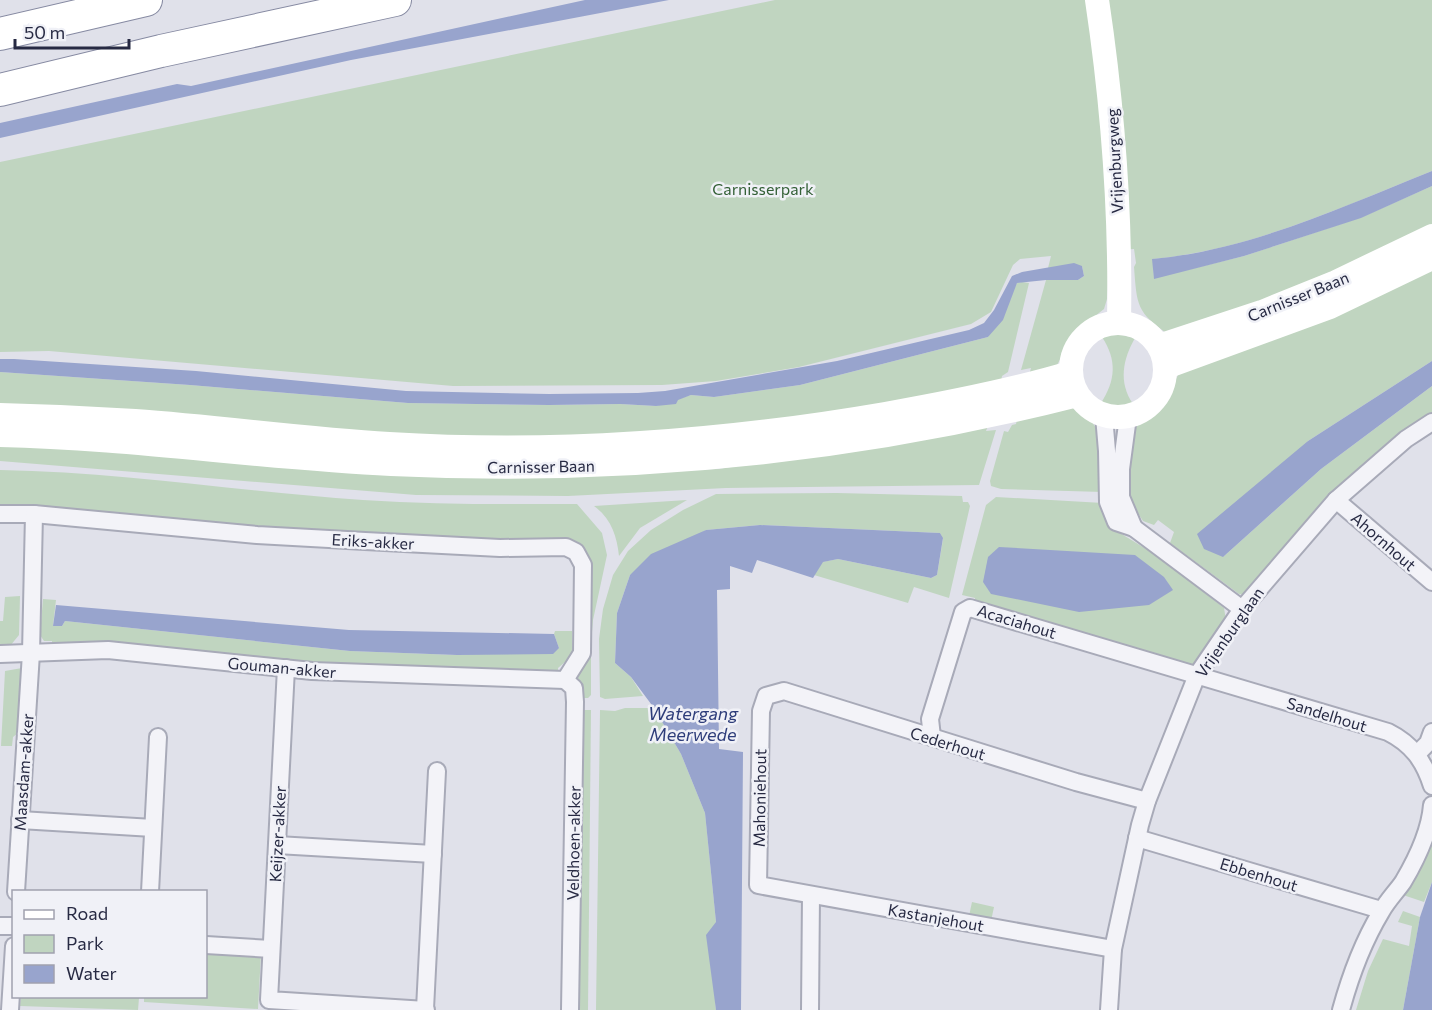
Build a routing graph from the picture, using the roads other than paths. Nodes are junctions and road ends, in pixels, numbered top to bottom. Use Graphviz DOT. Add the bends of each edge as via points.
graph roads {
  1 [pos="146,0"];
  2 [pos="395,0"];
  3 [pos="1097,0"];
  4 [pos="0,34"];
  5 [pos="0,90"];
  6 [pos="1432,236"];
  7 [pos="1432,258"];
  8 [pos="1119,322"];
  9 [pos="1162,357"];
  10 [pos="1074,384"];
  11 [pos="0,415"];
  12 [pos="1104,416"];
  13 [pos="1128,417"];
  14 [pos="1432,422"];
  15 [pos="0,435"];
  16 [pos="1336,500"];
  17 [pos="0,514"];
  18 [pos="34,514"];
  19 [pos="1134,528"];
  20 [pos="1432,582"];
  21 [pos="1242,609"];
  22 [pos="31,653"];
  23 [pos="0,654"];
  24 [pos="286,668"];
  25 [pos="1197,675"];
  26 [pos="565,680"];
  27 [pos="761,711"];
  28 [pos="1432,732"];
  29 [pos="158,738"];
  30 [pos="932,738"];
  31 [pos="1417,754"];
  32 [pos="437,771"];
  33 [pos="1432,786"];
  34 [pos="1147,801"];
  35 [pos="1432,805"];
  36 [pos="20,820"];
  37 [pos="153,828"];
  38 [pos="1137,838"];
  39 [pos="277,846"];
  40 [pos="433,854"];
  41 [pos="758,885"];
  42 [pos="16,890"];
  43 [pos="150,890"];
  44 [pos="811,895"];
  45 [pos="1381,910"];
  46 [pos="207,945"];
  47 [pos="272,949"];
  48 [pos="1113,949"];
  49 [pos="12,978"];
  50 [pos="10,1010"];
  51 [pos="425,1010"];
  52 [pos="570,1010"];
  53 [pos="810,1010"];
  54 [pos="1109,1010"];
  55 [pos="1341,1010"];
  1 -- 4 [label="highway"];
  2 -- 5 [label="highway"];
  3 -- 8 [label="main road, Vrijenburgweg" via="1112,110"];
  6 -- 9 [label="main road, Carnisser Baan"];
  7 -- 9 [label="main road, Carnisser Baan" via="1330,307"];
  8 -- 9 [label="main road" via="1146,332"];
  8 -- 10 [label="main road" via="1097,327 1074,351"];
  9 -- 13 [label="main road" via="1165,379 1156,399"];
  10 -- 11 [label="main road, Carnisser Baan" via="769,432 615,445 389,444 137,421"];
  10 -- 12 [label="main road" via="1089,408"];
  10 -- 15 [label="main road, Carnisser Baan" via="939,427 717,457 617,465 486,468 389,464 121,441"];
  12 -- 13 [label="main road"];
  12 -- 19 [label="street" via="1108,502 1116,522"];
  13 -- 19 [label="street" via="1121,497"];
  14 -- 16 [label="street, Vrijenburglaan" via="1406,439"];
  16 -- 20 [label="street, Ahornhout"];
  16 -- 21 [label="street, Vrijenburglaan"];
  17 -- 18 [label="street, Eriks-akker"];
  18 -- 22 [label="street"];
  18 -- 26 [label="street, Eriks-akker" via="365,542 566,547 576,552 583,565 582,652"];
  19 -- 21 [label="street"];
  21 -- 25 [label="street, Vrijenburglaan"];
  22 -- 23 [label="street, Gouman-akker"];
  22 -- 24 [label="street, Gouman-akker" via="108,650"];
  22 -- 36 [label="street, Maasdam-akker"];
  24 -- 26 [label="street, Gouman-akker"];
  24 -- 39 [label="street, Keijzer-akker"];
  25 -- 30 [label="street, Acaciahout" via="970,608 963,612 930,719"];
  25 -- 31 [label="street, Sandelhout" via="1388,732"];
  25 -- 34 [label="street, Vrijenburglaan"];
  26 -- 52 [label="street, Veldhoen-akker" via="574,688 575,702"];
  27 -- 30 [label="street, Cederhout" via="766,696 784,691"];
  27 -- 41 [label="street, Mahoniehout"];
  28 -- 31 [label="street"];
  29 -- 37 [label="street"];
  30 -- 34 [label="street, Cederhout"];
  31 -- 33 [label="street, Sandelhout"];
  32 -- 40 [label="street"];
  34 -- 38 [label="street, Vrijenburglaan"];
  35 -- 45 [label="street" via="1413,862"];
  36 -- 37 [label="street"];
  36 -- 42 [label="street, Maasdam-akker"];
  37 -- 43 [label="street"];
  38 -- 45 [label="street, Ebbenhout"];
  38 -- 48 [label="street, Vrijenburglaan"];
  39 -- 40 [label="street"];
  39 -- 47 [label="street, Keijzer-akker"];
  40 -- 51 [label="street"];
  41 -- 44 [label="street, Kastanjehout"];
  44 -- 48 [label="street, Kastanjehout"];
  44 -- 53 [label="street"];
  45 -- 55 [label="street" via="1354,968"];
  46 -- 47 [label="street"];
  47 -- 51 [label="street, Keijzer-akker" via="269,1000"];
  48 -- 54 [label="street, Vrijenburglaan"];
  49 -- 50 [label="street"];
}
